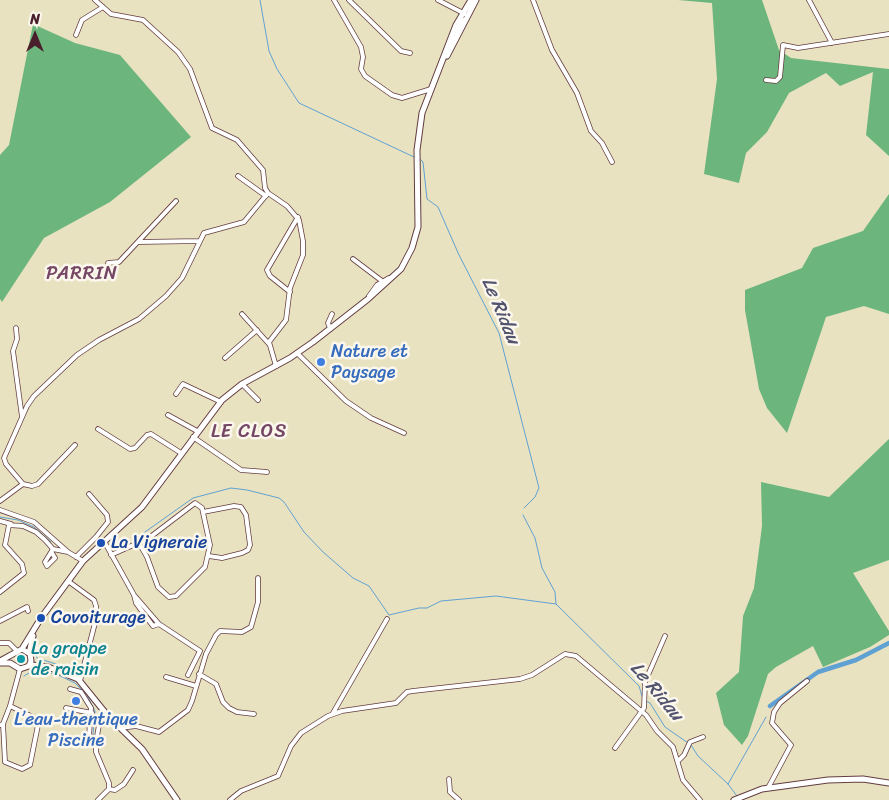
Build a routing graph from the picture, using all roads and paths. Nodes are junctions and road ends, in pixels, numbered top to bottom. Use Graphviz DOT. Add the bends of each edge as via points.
graph roads {
  1 [pos="95,0"];
  2 [pos="334,0"];
  3 [pos="349,0"];
  4 [pos="359,0"];
  5 [pos="438,0"];
  6 [pos="451,0"];
  7 [pos="471,0"];
  8 [pos="476,0"];
  9 [pos="533,0"];
  10 [pos="809,0"];
  11 [pos="354,6"];
  12 [pos="449,6"];
  13 [pos="103,7"];
  14 [pos="467,12"];
  15 [pos="889,34"];
  16 [pos="76,35"];
  17 [pos="832,43"];
  18 [pos="410,53"];
  19 [pos="437,74"];
  20 [pos="766,80"];
  21 [pos="431,89"];
  22 [pos="612,162"];
  23 [pos="238,176"];
  24 [pos="267,194"];
  25 [pos="176,201"];
  26 [pos="298,217"];
  27 [pos="199,241"];
  28 [pos="138,242"];
  29 [pos="352,259"];
  30 [pos="108,263"];
  31 [pos="394,277"];
  32 [pos="382,281"];
  33 [pos="290,292"];
  34 [pos="368,299"];
  35 [pos="242,314"];
  36 [pos="332,314"];
  37 [pos="16,328"];
  38 [pos="330,328"];
  39 [pos="257,330"];
  40 [pos="269,344"];
  41 [pos="297,353"];
  42 [pos="225,358"];
  43 [pos="276,366"];
  44 [pos="242,384"];
  45 [pos="176,394"];
  46 [pos="258,400"];
  47 [pos="221,402"];
  48 [pos="168,415"];
  49 [pos="22,417"];
  50 [pos="98,428"];
  51 [pos="197,431"];
  52 [pos="404,433"];
  53 [pos="193,437"];
  54 [pos="75,446"];
  55 [pos="181,454"];
  56 [pos="267,472"];
  57 [pos="23,484"];
  58 [pos="89,494"];
  59 [pos="0,501"];
  60 [pos="0,510"];
  61 [pos="203,512"];
  62 [pos="0,521"];
  63 [pos="11,524"];
  64 [pos="104,540"];
  65 [pos="139,543"];
  66 [pos="68,552"];
  67 [pos="111,556"];
  68 [pos="209,556"];
  69 [pos="76,557"];
  70 [pos="83,560"];
  71 [pos="258,578"];
  72 [pos="68,581"];
  73 [pos="0,592"];
  74 [pos="28,611"];
  75 [pos="388,618"];
  76 [pos="0,621"];
  77 [pos="34,630"];
  78 [pos="665,636"];
  79 [pos="0,643"];
  80 [pos="22,649"];
  81 [pos="14,653"];
  82 [pos="30,656"];
  83 [pos="0,662"];
  84 [pos="13,665"];
  85 [pos="28,666"];
  86 [pos="48,667"];
  87 [pos="20,669"];
  88 [pos="199,674"];
  89 [pos="188,675"];
  90 [pos="166,677"];
  91 [pos="80,681"];
  92 [pos="807,681"];
  93 [pos="196,686"];
  94 [pos="70,689"];
  95 [pos="10,706"];
  96 [pos="66,708"];
  97 [pos="643,712"];
  98 [pos="92,713"];
  99 [pos="106,713"];
  100 [pos="254,714"];
  101 [pos="333,714"];
  102 [pos="1,724"];
  103 [pos="120,728"];
  104 [pos="704,737"];
  105 [pos="96,738"];
  106 [pos="614,748"];
  107 [pos="678,761"];
  108 [pos="133,770"];
  109 [pos="449,779"];
  110 [pos="889,784"];
  111 [pos="768,788"];
  112 [pos="109,789"];
  113 [pos="737,799"];
  114 [pos="98,800"];
  115 [pos="177,800"];
  116 [pos="230,800"];
  117 [pos="459,800"];
  118 [pos="700,800"];
  1 -- 13 [label="street"];
  2 -- 21 [label="street" via="361,47 361,70 365,76 392,95 402,98"];
  3 -- 11 [label="street"];
  4 -- 11 [label="street"];
  5 -- 12 [label="street"];
  6 -- 12 [label="street"];
  7 -- 14 [label="main road"];
  8 -- 14 [label="main road"];
  9 -- 22 [label="street" via="552,50 577,93 591,131"];
  10 -- 17 [label="street"];
  11 -- 18 [label="street" via="400,50"];
  12 -- 14 [label="street"];
  13 -- 16 [label="street" via="82,20"];
  13 -- 24 [label="street" via="120,17 142,20 178,52 190,69 212,128 237,140 263,170"];
  14 -- 19 [label="main road"];
  14 -- 19 [label="main road"];
  15 -- 17 [label="street"];
  17 -- 20 [label="street" via="795,48 783,46 780,77 776,81"];
  19 -- 21 [label="main road"];
  21 -- 31 [label="main road" via="419,130 419,216 416,233 408,258"];
  23 -- 24 [label="street"];
  24 -- 26 [label="street"];
  24 -- 27 [label="street" via="246,221 206,232"];
  25 -- 28 [label="street"];
  26 -- 33 [label="street" via="303,252"];
  26 -- 33 [label="street" via="267,270"];
  27 -- 28 [label="street"];
  27 -- 49 [label="street" via="182,278 166,296 139,319 99,340 69,361 34,396"];
  28 -- 30 [label="street" via="117,263"];
  29 -- 32 [label="street"];
  31 -- 32 [label="street"];
  31 -- 34 [label="main road"];
  32 -- 34 [label="street"];
  33 -- 40 [label="street" via="286,320 270,338"];
  34 -- 38 [label="main road"];
  35 -- 39 [label="street"];
  36 -- 38 [label="street" via="328,323"];
  37 -- 49 [label="street" via="13,351"];
  38 -- 41 [label="main road"];
  39 -- 40 [label="street"];
  39 -- 42 [label="street"];
  40 -- 43 [label="street"];
  41 -- 43 [label="main road"];
  41 -- 52 [label="street" via="346,402"];
  43 -- 44 [label="main road"];
  44 -- 46 [label="street"];
  44 -- 47 [label="main road"];
  45 -- 47 [label="street" via="184,385"];
  47 -- 51 [label="main road"];
  48 -- 51 [label="street"];
  49 -- 57 [label="street" via="4,460"];
  50 -- 55 [label="street" via="130,449 150,434"];
  51 -- 53 [label="main road"];
  53 -- 55 [label="main road"];
  53 -- 56 [label="street" via="237,469"];
  54 -- 57 [label="street" via="38,484"];
  55 -- 64 [label="main road" via="142,507"];
  57 -- 59 [label="street"];
  58 -- 69 [label="street" via="107,515 108,522"];
  60 -- 66 [label="street" via="34,522"];
  61 -- 65 [label="street" via="195,502 167,526"];
  61 -- 68 [label="street" via="210,542"];
  61 -- 68 [label="street" via="234,506 241,507 246,515 248,550 222,558"];
  62 -- 63 [label="street"];
  63 -- 66 [label="street" via="36,532 54,554"];
  63 -- 73 [label="street" via="7,528 5,545 22,564 24,573"];
  64 -- 67 [label="street"];
  64 -- 70 [label="main road"];
  65 -- 67 [label="street"];
  65 -- 68 [label="street" via="158,586 172,597 204,570"];
  66 -- 69 [label="street"];
  67 -- 89 [label="street" via="134,595 159,624 200,651"];
  69 -- 70 [label="street"];
  70 -- 72 [label="main road"];
  71 -- 88 [label="street" via="258,602 251,627 242,632 224,630 218,633"];
  72 -- 77 [label="main road"];
  72 -- 91 [label="street" via="94,600 96,606 96,619"];
  74 -- 76 [label="street" via="27,607"];
  75 -- 101 [label="street"];
  77 -- 80 [label="main road"];
  77 -- 82 [label="main road"];
  78 -- 97 [label="street" via="645,682"];
  79 -- 81 [label="street" via="9,643"];
  80 -- 81 [label="main road"];
  80 -- 82 [label="main road"];
  81 -- 83 [label="main road"];
  81 -- 84 [label="main road"];
  82 -- 85 [label="main road"];
  82 -- 86 [label="main road"];
  83 -- 84 [label="main road"];
  84 -- 87 [label="main road"];
  85 -- 86 [label="main road"];
  85 -- 87 [label="main road"];
  86 -- 91 [label="main road"];
  87 -- 95 [label="street"];
  88 -- 93 [label="street"];
  88 -- 100 [label="street" via="214,682 229,708"];
  90 -- 93 [label="street"];
  91 -- 99 [label="main road"];
  92 -- 111 [label="street" via="774,712 772,723 791,745"];
  93 -- 103 [label="street" via="188,710 161,731 136,726"];
  94 -- 98 [label="street" via="82,694"];
  95 -- 102 [label="street"];
  95 -- 102 [label="street" via="40,722 30,765 22,769 5,761"];
  96 -- 98 [label="street"];
  97 -- 101 [label="street" via="570,654 562,655 526,678 413,690 396,704"];
  97 -- 106 [label="street"];
  97 -- 107 [label="street" via="656,731 674,747"];
  98 -- 105 [label="street" via="89,736"];
  99 -- 103 [label="main road"];
  99 -- 105 [label="street" via="101,718"];
  101 -- 116 [label="street" via="302,731 291,746 278,776 241,791"];
  103 -- 115 [label="main road" via="142,749"];
  104 -- 107 [label="street" via="689,744"];
  105 -- 112 [label="street" via="96,752"];
  107 -- 118 [label="street" via="684,781"];
  108 -- 112 [label="street" via="124,784 116,790"];
  109 -- 117 [label="street" via="450,792"];
  110 -- 111 [label="main road" via="863,779 828,780"];
  111 -- 113 [label="main road"];
  112 -- 114 [label="street"];
}
